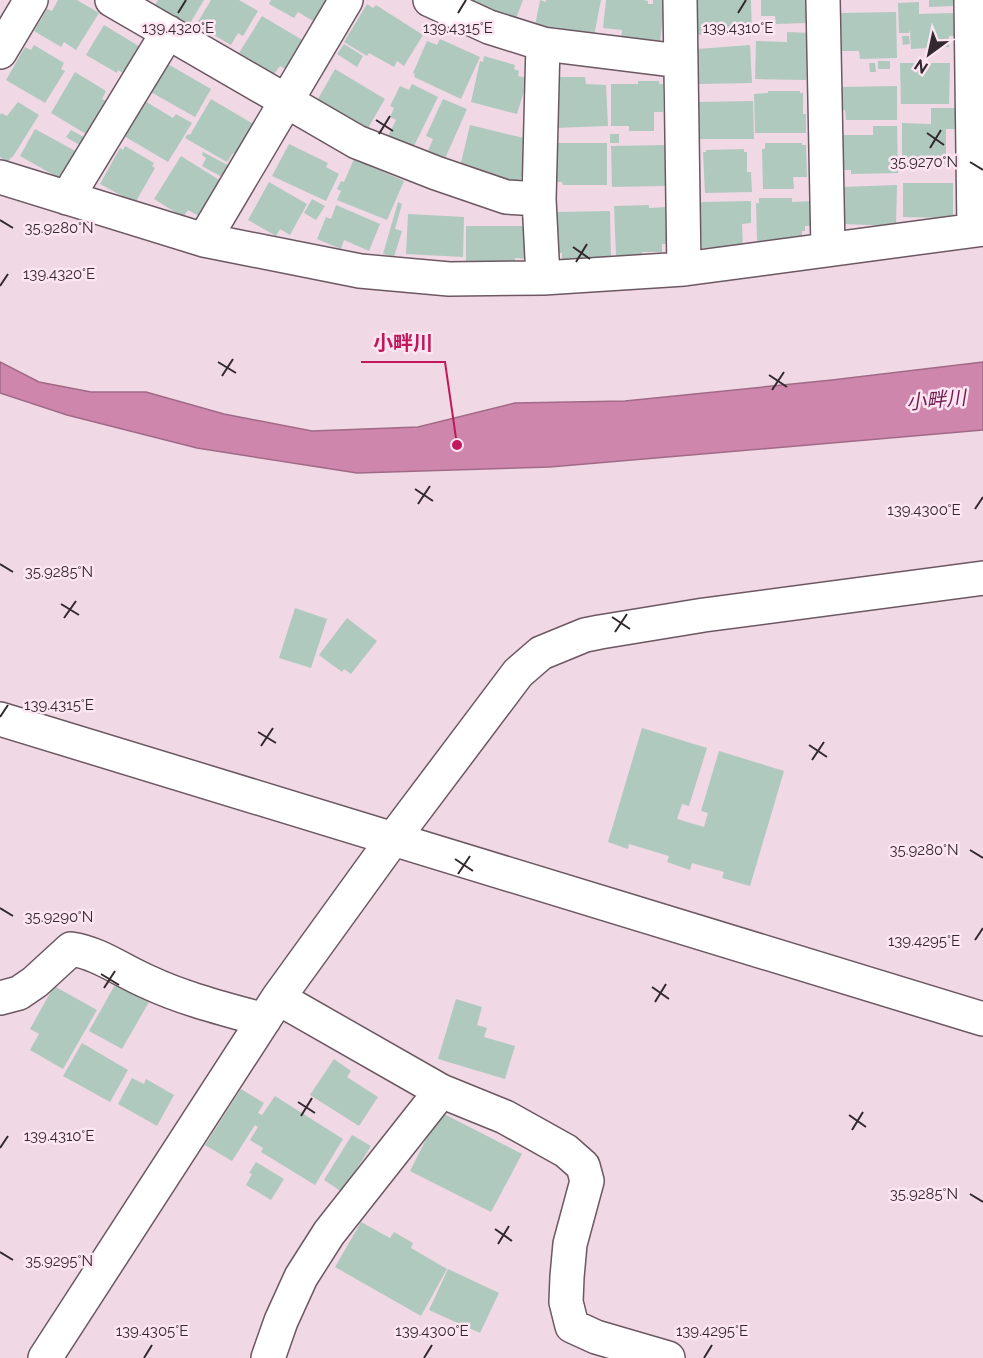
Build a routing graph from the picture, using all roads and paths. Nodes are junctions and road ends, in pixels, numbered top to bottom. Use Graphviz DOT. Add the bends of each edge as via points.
graph roads {
  1 [pos="31,0"];
  2 [pos="112,0"];
  3 [pos="346,0"];
  4 [pos="430,0"];
  5 [pos="680,0"];
  6 [pos="823,0"];
  7 [pos="971,0"];
  8 [pos="168,32"];
  9 [pos="543,44"];
  10 [pos="0,52"];
  11 [pos="680,60"];
  12 [pos="287,100"];
  13 [pos="0,177"];
  14 [pos="67,198"];
  15 [pos="539,199"];
  16 [pos="978,230"];
  17 [pos="204,240"];
  18 [pos="828,249"];
  19 [pos="684,269"];
  20 [pos="543,278"];
  21 [pos="983,578"];
  22 [pos="0,719"];
  23 [pos="393,838"];
  24 [pos="0,998"];
  25 [pos="271,1009"];
  26 [pos="983,1019"];
  27 [pos="441,1091"];
  28 [pos="45,1358"];
  29 [pos="268,1358"];
  30 [pos="668,1358"];
  1 -- 10 [label="street"];
  2 -- 8 [label="street"];
  3 -- 12 [label="street"];
  4 -- 9 [label="street" via="489,27"];
  5 -- 11 [label="street"];
  6 -- 18 [label="street"];
  7 -- 16 [label="street"];
  8 -- 12 [label="street"];
  8 -- 14 [label="street"];
  9 -- 11 [label="street"];
  9 -- 15 [label="street"];
  11 -- 19 [label="street"];
  12 -- 15 [label="street" via="357,142 506,197"];
  12 -- 17 [label="street"];
  13 -- 14 [label="street"];
  14 -- 17 [label="street"];
  15 -- 20 [label="street"];
  16 -- 18 [label="street"];
  17 -- 20 [label="street" via="360,271 449,279"];
  18 -- 19 [label="street"];
  19 -- 20 [label="street"];
  21 -- 23 [label="street" via="600,632 541,653 518,673"];
  22 -- 23 [label="street"];
  23 -- 25 [label="street"];
  23 -- 26 [label="street"];
  24 -- 25 [label="street" via="19,993 35,982 71,949 88,951 149,983 221,1008"];
  25 -- 27 [label="street"];
  25 -- 28 [label="street"];
  27 -- 29 [label="street" via="328,1233 301,1277"];
  27 -- 30 [label="street" via="505,1117 566,1151 583,1166 587,1181 570,1244 567,1277 566,1302 572,1326"];
}
